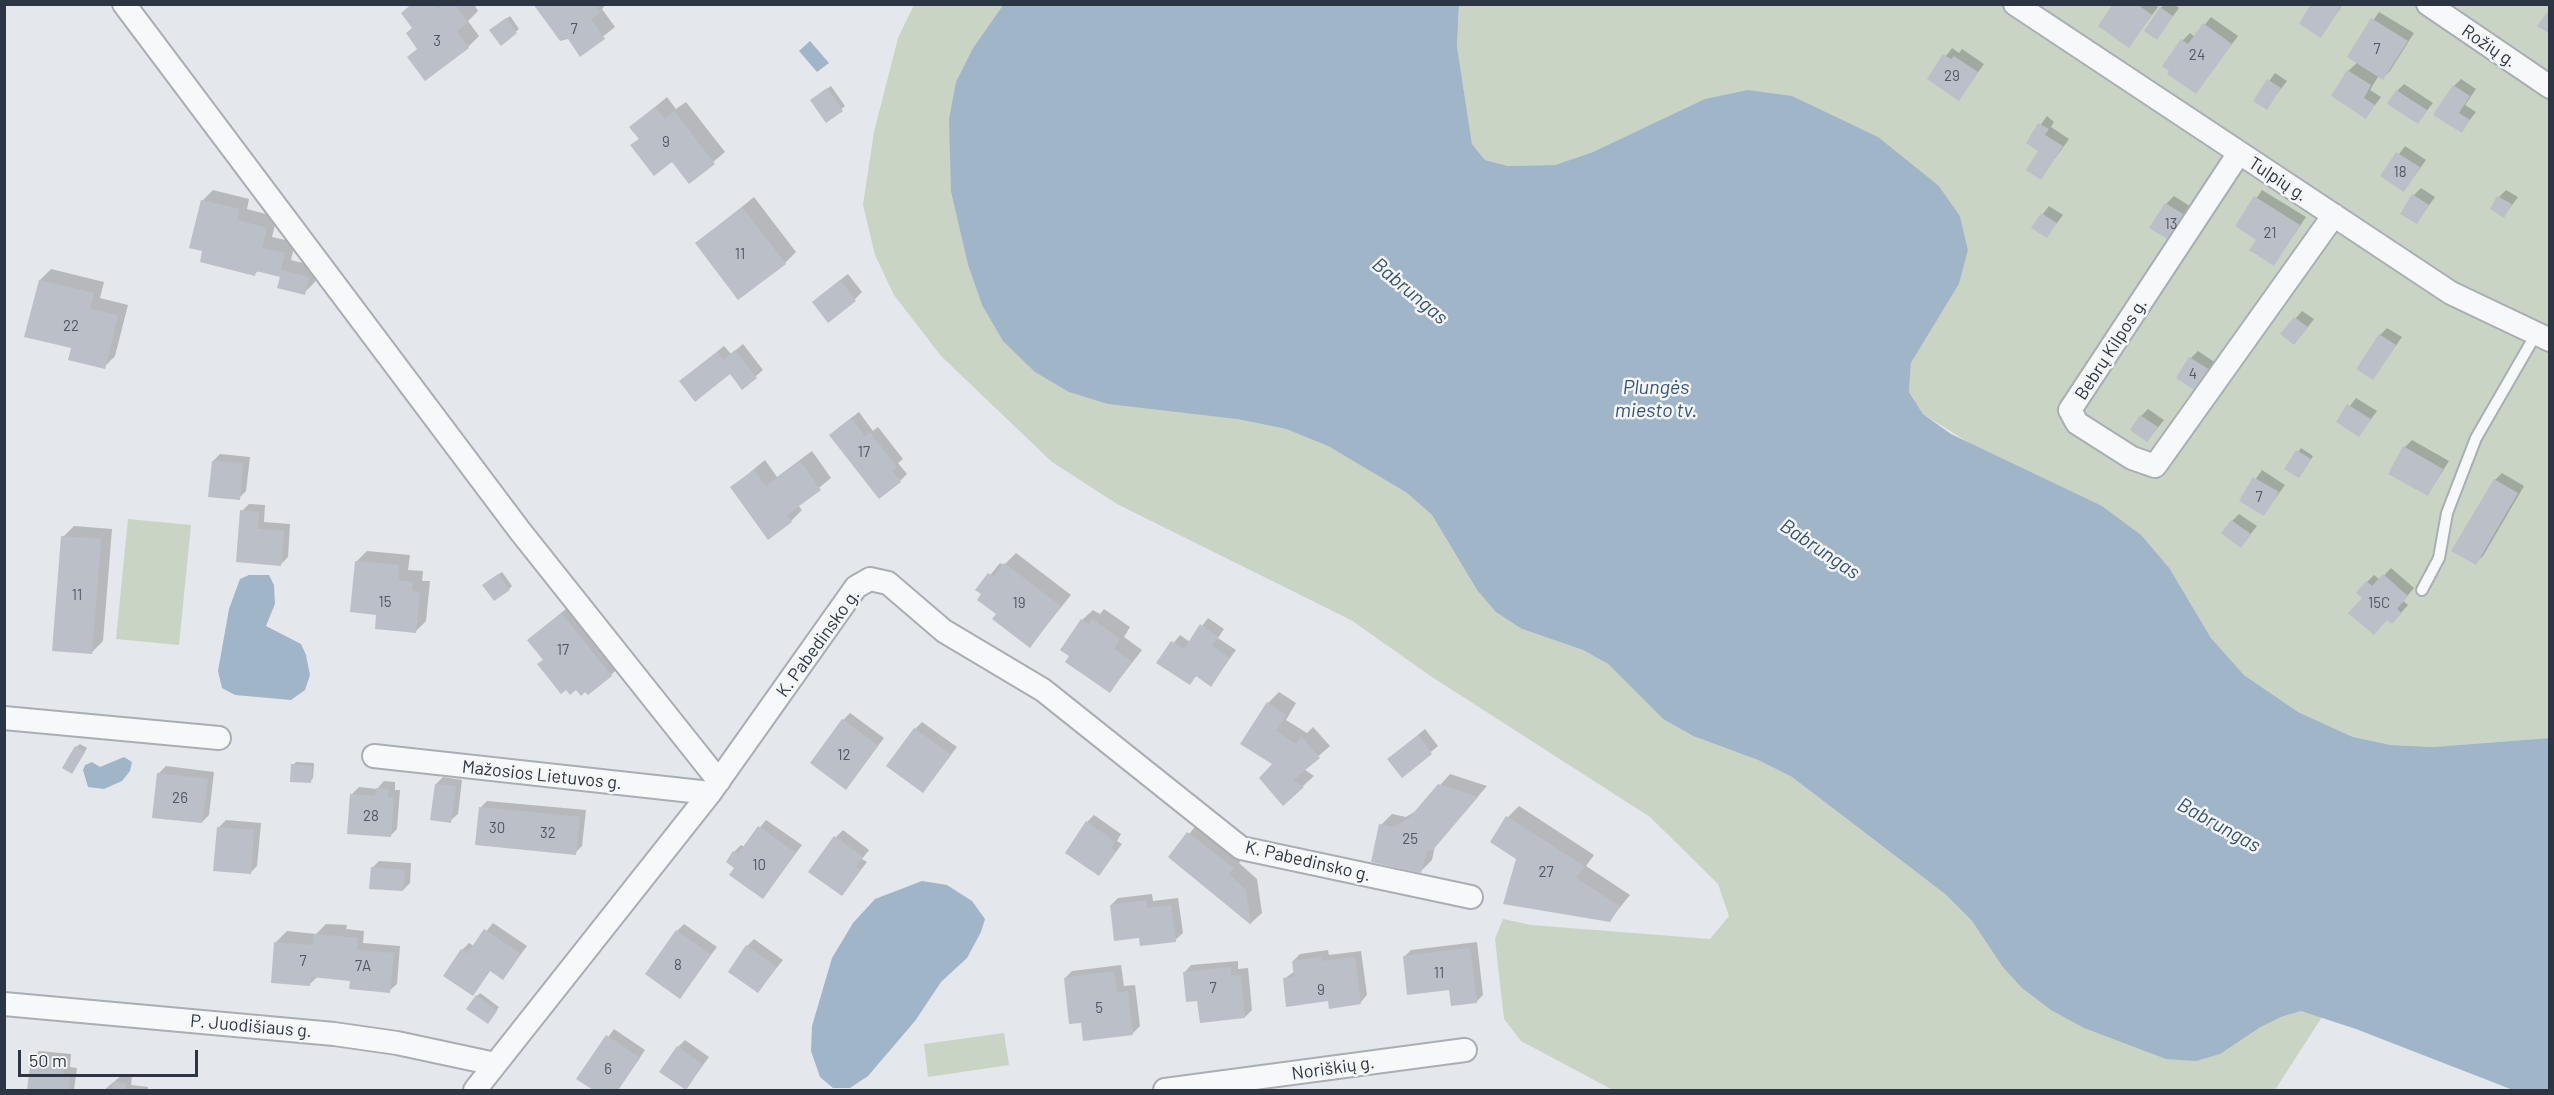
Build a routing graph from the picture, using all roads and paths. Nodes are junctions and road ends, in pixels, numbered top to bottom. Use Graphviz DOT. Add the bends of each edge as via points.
graph roads {
  1 [pos="124,4"];
  2 [pos="2015,4"];
  3 [pos="2428,4"];
  4 [pos="2550,87"];
  5 [pos="2240,153"];
  6 [pos="2334,216"];
  7 [pos="2546,337"];
  8 [pos="2422,590"];
  9 [pos="4,718"];
  10 [pos="219,738"];
  11 [pos="374,756"];
  12 [pos="715,787"];
  13 [pos="1471,897"];
  14 [pos="4,1004"];
  15 [pos="1465,1050"];
  16 [pos="495,1064"];
  17 [pos="474,1090"];
  18 [pos="1165,1090"];
  1 -- 12 [label="street"];
  2 -- 5 [label="street, Tulpių g."];
  3 -- 4 [label="street, Rožių g."];
  5 -- 6 [label="street, Tulpių g."];
  5 -- 6 [label="street, Bebrų Kilpos g." via="2070,410 2077,423 2132,459 2155,466"];
  6 -- 7 [label="street, Tulpių g." via="2451,293"];
  7 -- 8 [label="lane" via="2476,438 2447,513 2439,558"];
  9 -- 10 [label="street"];
  11 -- 12 [label="street, Mažosios Lietuvos g."];
  12 -- 13 [label="street, K. Pabedinsko g." via="856,587 870,579 888,583 944,631 1043,690 1241,848"];
  12 -- 16 [label="street, K. Pabedinsko g."];
  14 -- 16 [label="street, P. Juodišiaus g." via="334,1034"];
  15 -- 18 [label="street, Noriškių g."];
  16 -- 17 [label="street, K. Pabedinsko g."];
}
